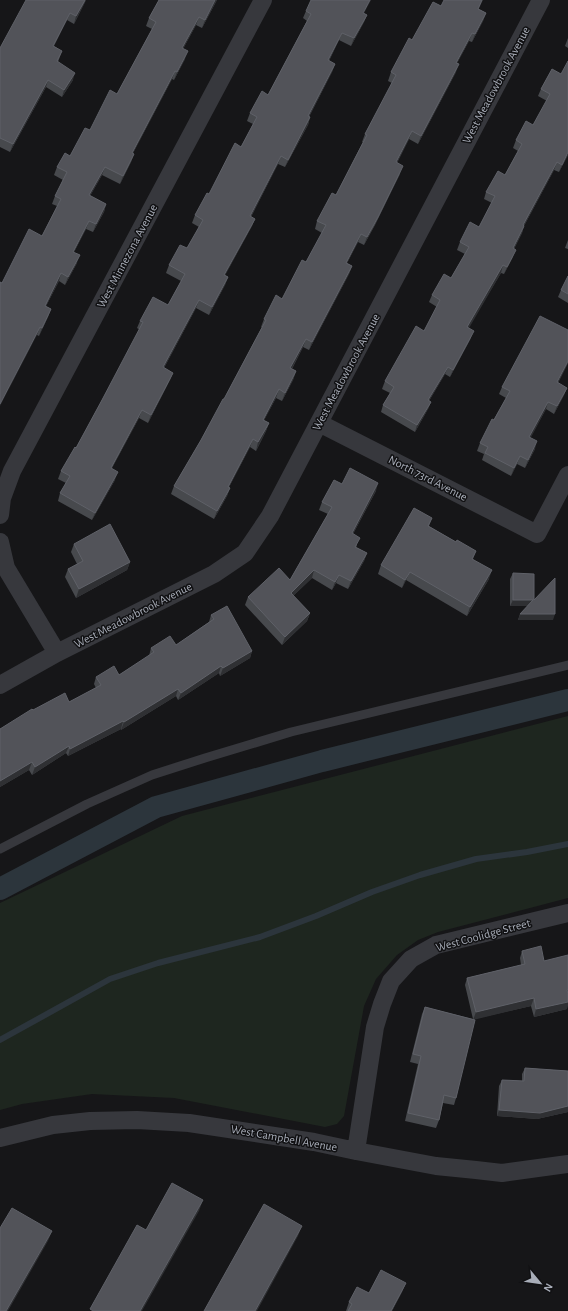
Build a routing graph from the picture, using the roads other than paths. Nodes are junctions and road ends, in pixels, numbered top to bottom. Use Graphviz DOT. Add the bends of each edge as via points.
graph roads {
  1 [pos="263,0"];
  2 [pos="541,0"];
  3 [pos="319,423"];
  4 [pos="568,475"];
  5 [pos="0,515"];
  6 [pos="0,542"];
  7 [pos="57,653"];
  8 [pos="568,665"];
  9 [pos="0,685"];
  10 [pos="0,849"];
  11 [pos="568,913"];
  12 [pos="0,1138"];
  13 [pos="356,1151"];
  14 [pos="568,1164"];
  1 -- 5 [label="street, West Minnezona Avenue" via="12,471 2,498"];
  2 -- 3 [label="street, West Meadowbrook Avenue"];
  3 -- 4 [label="street, North 73rd Avenue" via="537,534"];
  3 -- 7 [label="street, West Meadowbrook Avenue" via="270,516 245,553 214,574"];
  6 -- 7 [label="street" via="6,568"];
  7 -- 9 [label="street, West Meadowbrook Avenue"];
  8 -- 10 [label="lane" via="291,732 152,775 87,804"];
  11 -- 13 [label="street, West Coolidge Street" via="436,945 411,959 401,970 391,982 375,1027"];
  12 -- 13 [label="street, West Campbell Avenue" via="53,1125 137,1120 189,1123"];
  13 -- 14 [label="street, West Campbell Avenue" via="436,1166 502,1173"];
}
